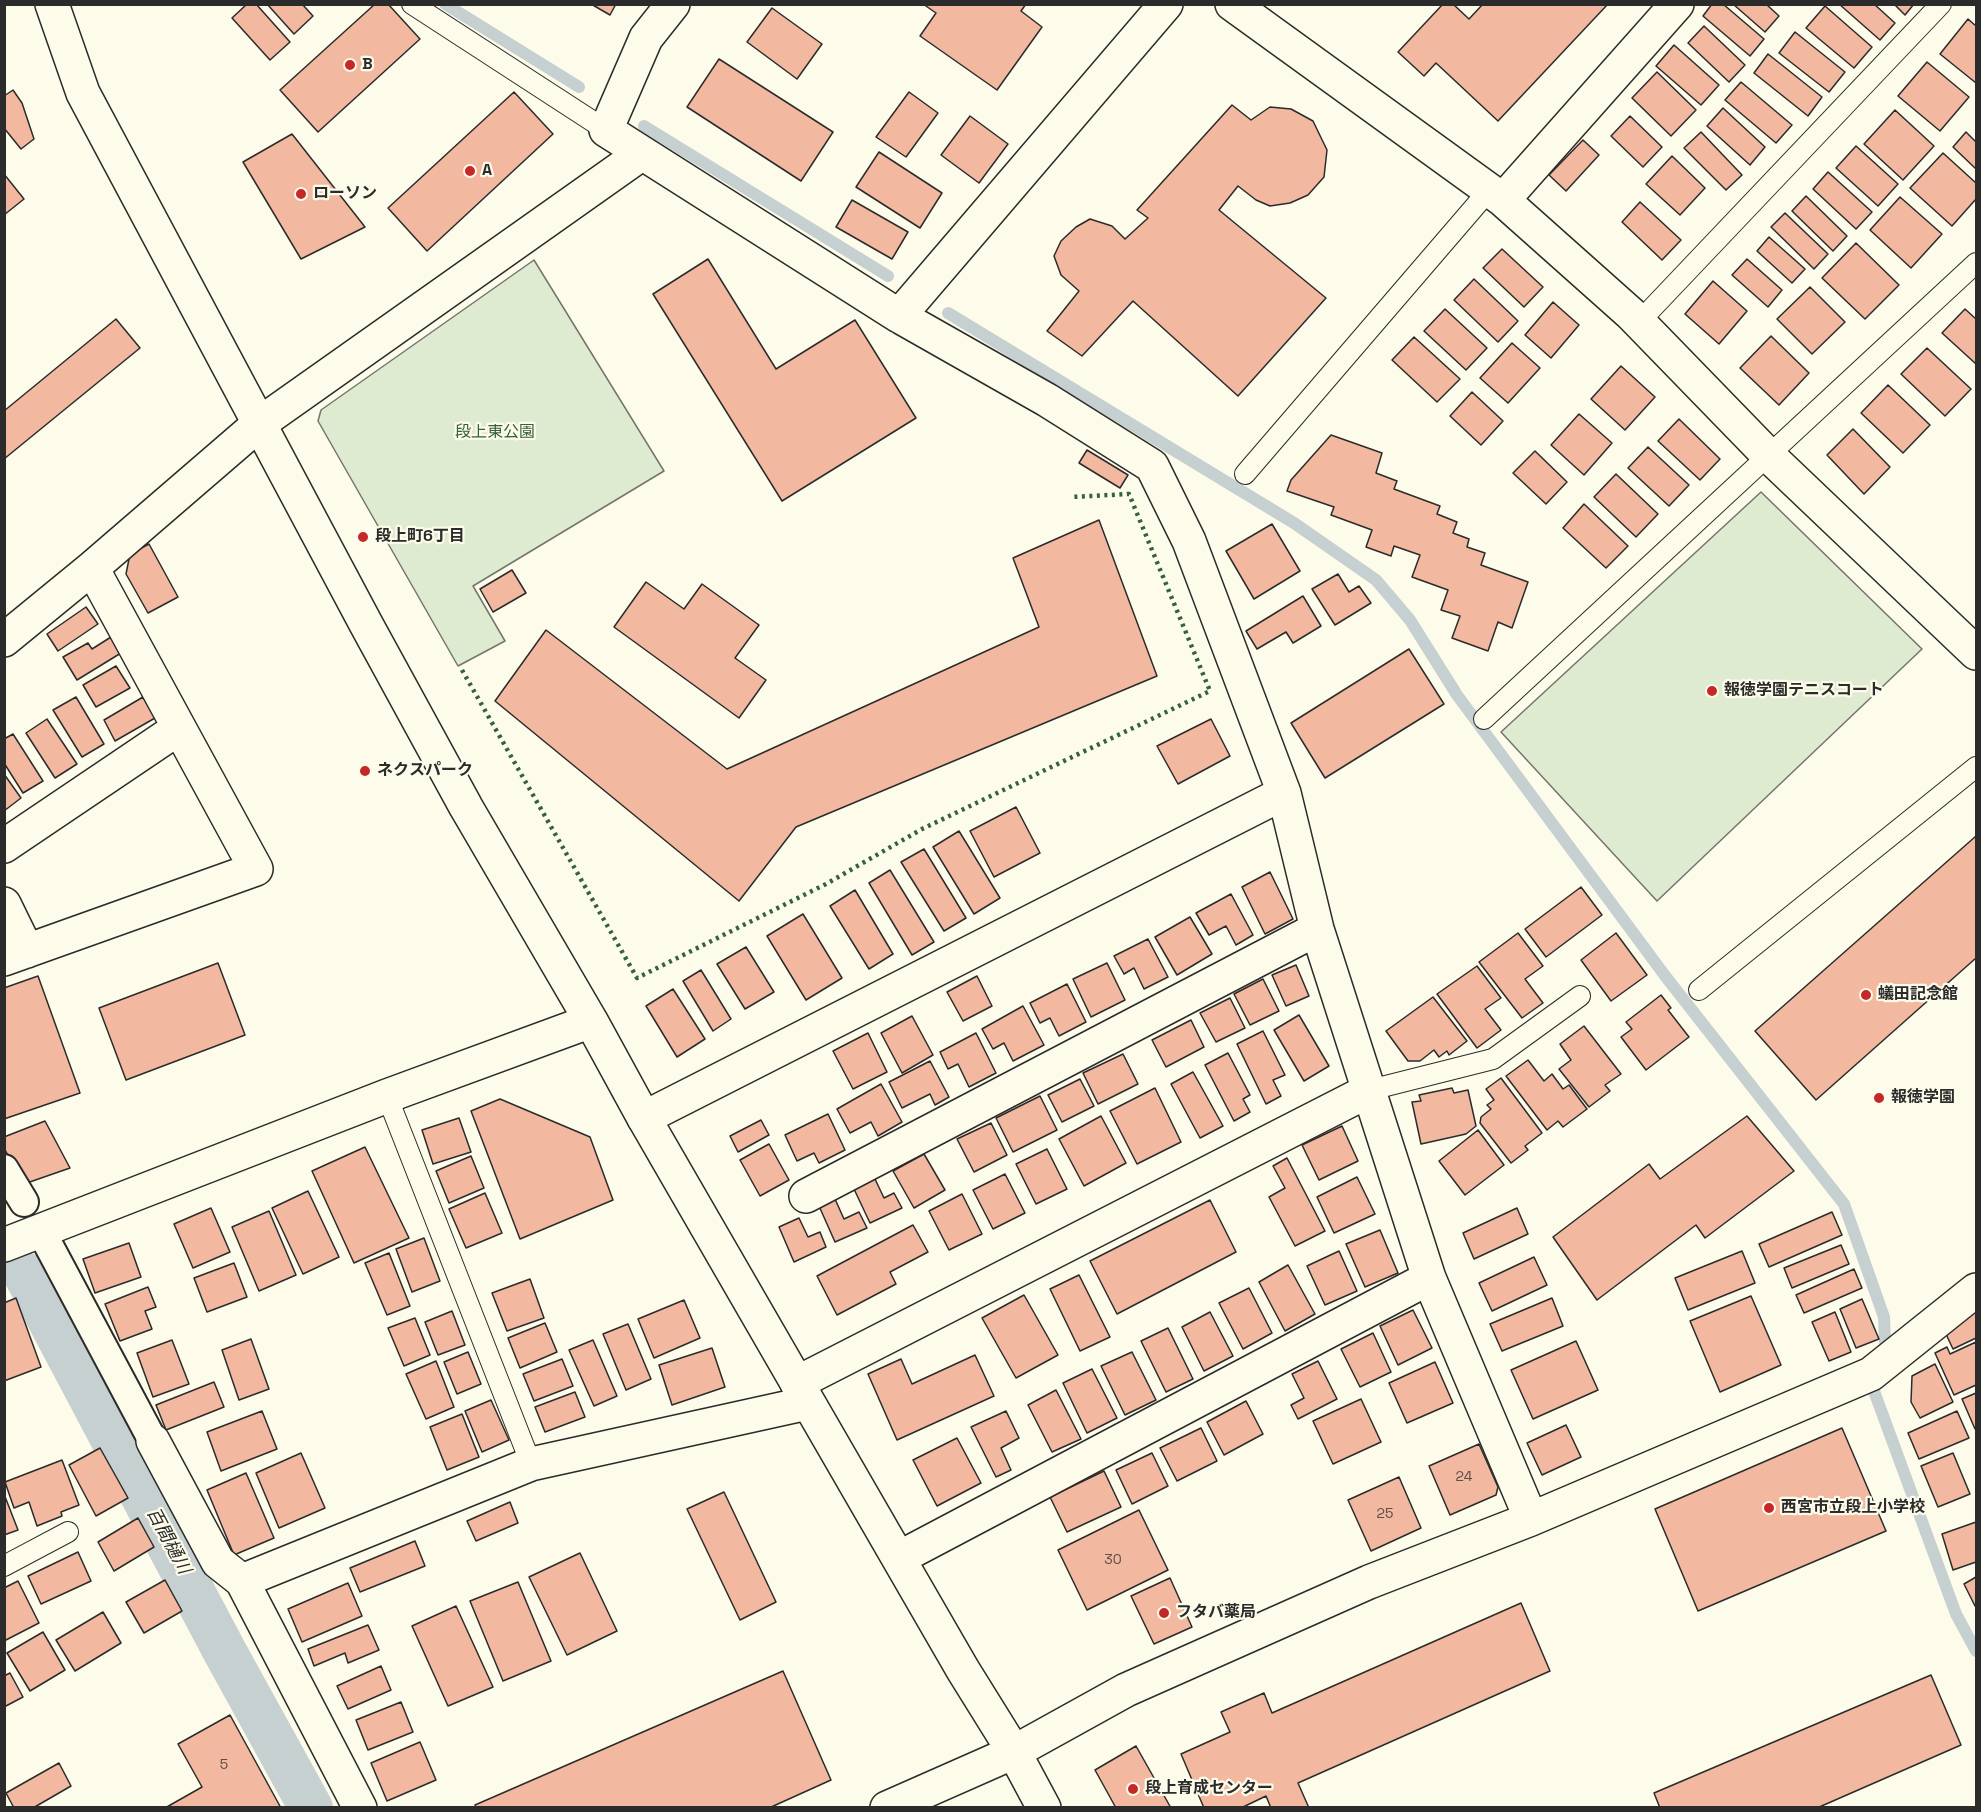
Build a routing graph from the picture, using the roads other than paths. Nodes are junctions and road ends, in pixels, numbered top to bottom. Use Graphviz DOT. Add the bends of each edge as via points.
graph roads {
  1 [pos="52,4"];
  2 [pos="412,4"];
  3 [pos="673,4"];
  4 [pos="1166,4"];
  5 [pos="1232,4"];
  6 [pos="1677,4"];
  7 [pos="1941,4"];
  8 [pos="606,130"];
  9 [pos="641,154"];
  10 [pos="1496,194"];
  11 [pos="1977,263"];
  12 [pos="899,316"];
  13 [pos="1639,322"];
  14 [pos="259,424"];
  15 [pos="1768,455"];
  16 [pos="1245,474"];
  17 [pos="92,568"];
  18 [pos="4,640"];
  19 [pos="1977,653"];
  20 [pos="1484,719"];
  21 [pos="179,728"];
  22 [pos="1977,767"];
  23 [pos="1284,793"];
  24 [pos="4,846"];
  25 [pos="4,904"];
  26 [pos="1317,929"];
  27 [pos="16,955"];
  28 [pos="1699,990"];
  29 [pos="1580,996"];
  30 [pos="591,1021"];
  31 [pos="1370,1090"];
  32 [pos="387,1096"];
  33 [pos="644,1118"];
  34 [pos="4,1169"];
  35 [pos="806,1196"];
  36 [pos="24,1202"];
  37 [pos="41,1231"];
  38 [pos="4,1245"];
  39 [pos="1428,1278"];
  40 [pos="1977,1290"];
  41 [pos="803,1393"];
  42 [pos="153,1441"];
  43 [pos="531,1464"];
  44 [pos="1531,1519"];
  45 [pos="68,1532"];
  46 [pos="899,1558"];
  47 [pos="4,1566"];
  48 [pos="242,1581"];
  49 [pos="1014,1752"];
  50 [pos="360,1808"];
  51 [pos="887,1808"];
  52 [pos="1044,1808"];
  1 -- 14 [label="street" via="83,93"];
  2 -- 8 [label="lane"];
  3 -- 8 [label="street" via="646,38"];
  4 -- 12 [label="street"];
  5 -- 10 [label="street"];
  6 -- 10 [label="street"];
  7 -- 13 [label="lane"];
  8 -- 9 [label="street"];
  9 -- 12 [label="street"];
  9 -- 14 [label="street"];
  10 -- 13 [label="street"];
  10 -- 16 [label="lane"];
  11 -- 15 [label="lane"];
  12 -- 23 [label="street" via="1047,400 1152,466 1189,541"];
  13 -- 15 [label="street"];
  14 -- 17 [label="street"];
  14 -- 30 [label="street" via="466,807"];
  15 -- 19 [label="street"];
  15 -- 20 [label="lane"];
  17 -- 18 [label="street"];
  17 -- 21 [label="street"];
  21 -- 24 [label="street"];
  21 -- 27 [label="street" via="256,869"];
  22 -- 28 [label="lane"];
  23 -- 26 [label="street"];
  23 -- 33 [label="street"];
  25 -- 27 [label="street"];
  26 -- 31 [label="street"];
  26 -- 35 [label="street"];
  29 -- 31 [label="lane" via="1492,1059"];
  30 -- 32 [label="street"];
  30 -- 33 [label="street"];
  31 -- 39 [label="street"];
  31 -- 41 [label="street"];
  32 -- 37 [label="street"];
  32 -- 43 [label="lane"];
  33 -- 41 [label="street"];
  34 -- 36 [label="street"];
  37 -- 38 [label="street"];
  37 -- 42 [label="street"];
  39 -- 44 [label="street"];
  39 -- 46 [label="street"];
  40 -- 44 [label="street" via="1871,1374"];
  41 -- 43 [label="street"];
  41 -- 46 [label="street"];
  42 -- 48 [label="street" via="218,1562"];
  43 -- 48 [label="street"];
  44 -- 49 [label="street" via="1369,1582 1126,1690"];
  45 -- 47 [label="lane"];
  46 -- 49 [label="street"];
  48 -- 50 [label="street"];
  49 -- 51 [label="street"];
  49 -- 52 [label="street"];
}
